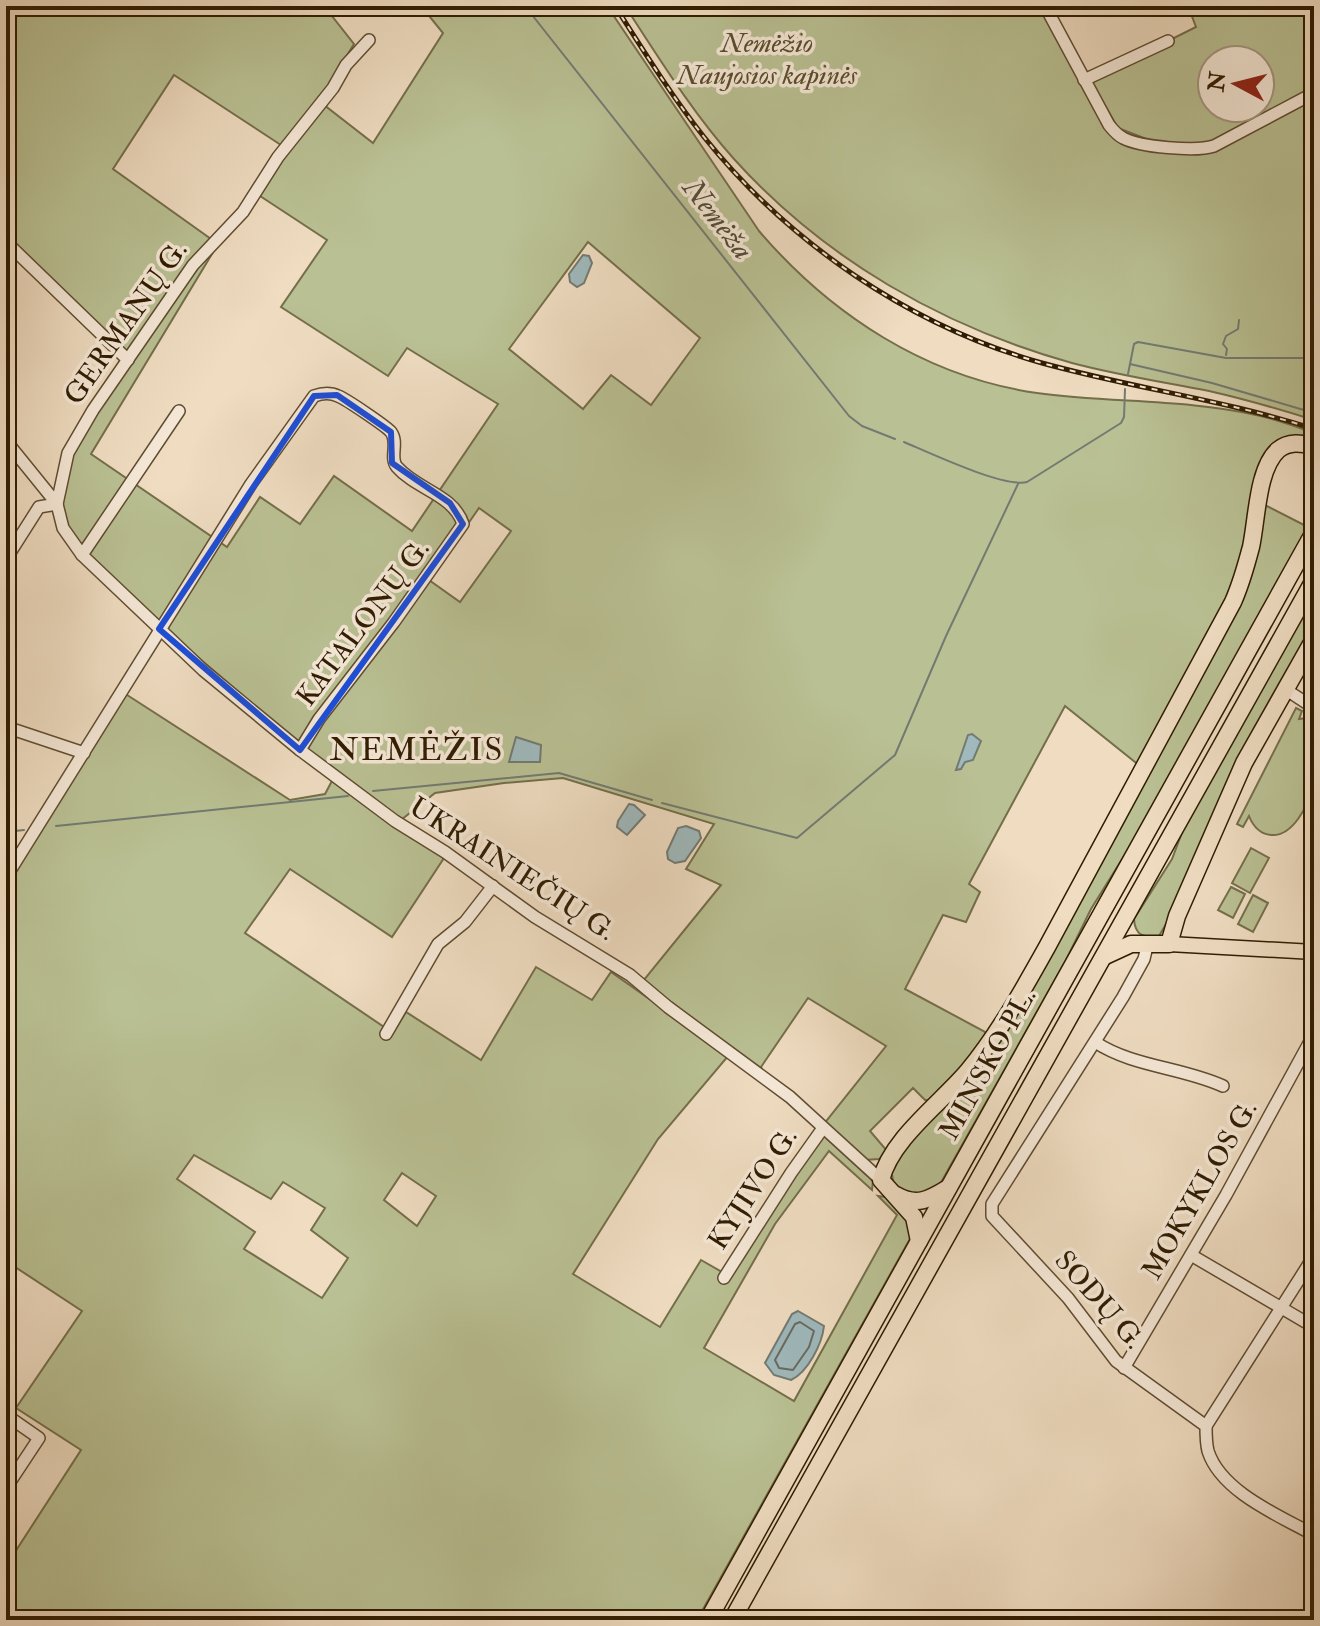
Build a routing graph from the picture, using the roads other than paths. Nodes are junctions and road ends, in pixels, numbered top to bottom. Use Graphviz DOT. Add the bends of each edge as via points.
graph roads {
  1 [pos="1045,6"];
  2 [pos="369,40"];
  3 [pos="1168,41"];
  4 [pos="1084,80"];
  5 [pos="1314,93"];
  6 [pos="6,242"];
  7 [pos="128,360"];
  8 [pos="179,411"];
  9 [pos="6,441"];
  10 [pos="1314,446"];
  11 [pos="57,504"];
  12 [pos="1314,532"];
  13 [pos="82,555"];
  14 [pos="6,559"];
  15 [pos="1314,580"];
  16 [pos="159,629"];
  17 [pos="1314,639"];
  18 [pos="1285,689"];
  19 [pos="1314,708"];
  20 [pos="6,727"];
  21 [pos="300,750"];
  22 [pos="84,753"];
  23 [pos="6,877"];
  24 [pos="493,886"];
  25 [pos="1131,908"];
  26 [pos="1146,942"];
  27 [pos="1169,944"];
  28 [pos="1314,952"];
  29 [pos="1103,957"];
  30 [pos="386,1034"];
  31 [pos="1314,1034"];
  32 [pos="1095,1042"];
  33 [pos="1223,1086"];
  34 [pos="823,1128"];
  35 [pos="881,1180"];
  36 [pos="949,1187"];
  37 [pos="895,1194"];
  38 [pos="919,1241"];
  39 [pos="1191,1255"];
  40 [pos="1314,1256"];
  41 [pos="724,1278"];
  42 [pos="1281,1309"];
  43 [pos="1314,1327"];
  44 [pos="1124,1368"];
  45 [pos="6,1415"];
  46 [pos="1206,1426"];
  47 [pos="6,1488"];
  48 [pos="1314,1535"];
  49 [pos="708,1620"];
  50 [pos="732,1620"];
  1 -- 4 [label="street"];
  2 -- 7 [label="street, GERMANŲ G." via="243,212 193,265"];
  3 -- 4 [label="street"];
  4 -- 5 [label="street" via="1109,125 1123,138 1201,150"];
  6 -- 7 [label="street"];
  7 -- 11 [label="street, GERMANŲ G." via="75,439 62,470"];
  8 -- 13 [label="street"];
  9 -- 11 [label="street, UKRAINIEČIŲ G."];
  10 -- 35 [label="highway" via="1289,444 1270,460 1241,584 1206,655 1017,1002 967,1072 895,1149"];
  11 -- 13 [label="street, UKRAINIEČIŲ G." via="63,528"];
  11 -- 14 [label="street" via="39,507"];
  12 -- 36 [label="highway, MINSKO PL."];
  13 -- 16 [label="street, UKRAINIEČIŲ G."];
  15 -- 25 [label="highway, MINSKO PL."];
  16 -- 21 [label="street, UKRAINIEČIŲ G."];
  16 -- 21 [label="street, KATALONŲ G." via="251,484 318,394 337,395 391,432 395,465 450,503 463,524"];
  16 -- 22 [label="street"];
  17 -- 18 [label="highway"];
  18 -- 19 [label="street"];
  18 -- 27 [label="highway" via="1227,797"];
  20 -- 22 [label="street"];
  21 -- 24 [label="street, UKRAINIEČIŲ G."];
  22 -- 23 [label="street"];
  24 -- 30 [label="street" via="433,951"];
  24 -- 34 [label="street, UKRAINIEČIŲ G." via="630,975"];
  25 -- 26 [label="highway" via="1132,927"];
  25 -- 29 [label="highway, MINSKO PL."];
  26 -- 27 [label="highway"];
  26 -- 29 [label="highway"];
  26 -- 32 [label="street" via="1144,959"];
  27 -- 28 [label="main road"];
  29 -- 50 [label="highway, MINSKO PL."];
  31 -- 39 [label="street, MOKYKLOS G."];
  32 -- 33 [label="street" via="1119,1055"];
  32 -- 44 [label="street, SODŲ G." via="991,1210"];
  34 -- 35 [label="street, UKRAINIEČIŲ G."];
  34 -- 41 [label="street, KYJIVO G."];
  35 -- 37 [label="highway"];
  36 -- 37 [label="highway" via="922,1202"];
  36 -- 38 [label="highway, MINSKO PL."];
  37 -- 38 [label="highway" via="914,1217"];
  38 -- 49 [label="highway, MINSKO PL."];
  39 -- 42 [label="street"];
  39 -- 44 [label="street, MOKYKLOS G."];
  40 -- 42 [label="street"];
  42 -- 43 [label="street"];
  42 -- 46 [label="street"];
  44 -- 46 [label="street, SODŲ G."];
  45 -- 47 [label="street" via="39,1438"];
  46 -- 48 [label="street" via="1208,1451 1236,1489"];
}
